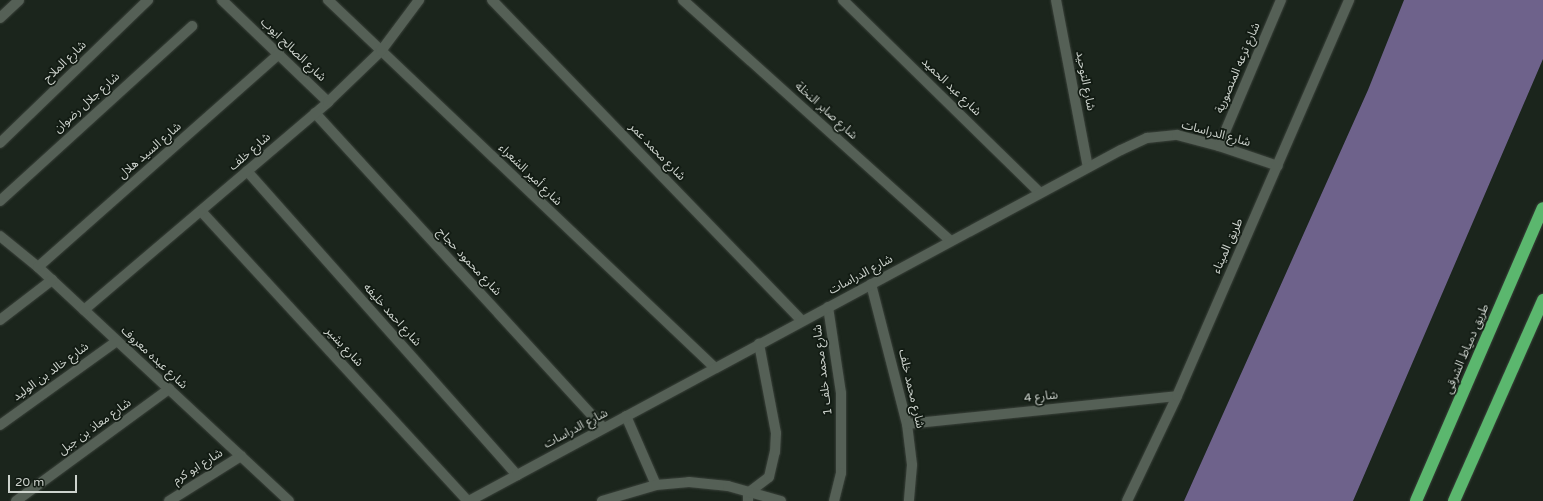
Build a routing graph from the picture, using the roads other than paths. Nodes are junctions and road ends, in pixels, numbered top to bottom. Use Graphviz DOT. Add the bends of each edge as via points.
graph roads {
  1 [pos="19,0"];
  2 [pos="148,0"];
  3 [pos="222,0"];
  4 [pos="328,0"];
  5 [pos="419,0"];
  6 [pos="492,0"];
  7 [pos="683,0"];
  8 [pos="843,0"];
  9 [pos="1056,0"];
  10 [pos="1281,0"];
  11 [pos="1349,0"];
  12 [pos="0,18"];
  13 [pos="192,26"];
  14 [pos="381,51"];
  15 [pos="278,54"];
  16 [pos="328,102"];
  17 [pos="315,113"];
  18 [pos="0,143"];
  19 [pos="1219,146"];
  20 [pos="1278,166"];
  21 [pos="1088,167"];
  22 [pos="247,171"];
  23 [pos="1040,193"];
  24 [pos="0,201"];
  25 [pos="1543,208"];
  26 [pos="201,211"];
  27 [pos="0,236"];
  28 [pos="951,241"];
  29 [pos="38,267"];
  30 [pos="52,280"];
  31 [pos="871,284"];
  32 [pos="1543,300"];
  33 [pos="828,307"];
  34 [pos="84,310"];
  35 [pos="0,320"];
  36 [pos="802,321"];
  37 [pos="117,341"];
  38 [pos="759,344"];
  39 [pos="715,368"];
  40 [pos="169,389"];
  41 [pos="1177,396"];
  42 [pos="626,416"];
  43 [pos="907,424"];
  44 [pos="0,425"];
  45 [pos="604,428"];
  46 [pos="241,456"];
  47 [pos="517,475"];
  48 [pos="656,485"];
  49 [pos="748,497"];
  50 [pos="16,501"];
  51 [pos="169,501"];
  52 [pos="289,501"];
  53 [pos="468,501"];
  54 [pos="605,501"];
  55 [pos="781,501"];
  56 [pos="834,501"];
  57 [pos="909,501"];
  58 [pos="1127,501"];
  59 [pos="1416,501"];
  60 [pos="1454,501"];
  1 -- 12 [label="street"];
  2 -- 18 [label="street, شارع الملاح"];
  3 -- 15 [label="street, شارع الصالح ايوب"];
  4 -- 14 [label="street, شارع أمير الشعراء"];
  5 -- 14 [label="street, شارع خلف"];
  6 -- 36 [label="street, شارع محمد عمر"];
  7 -- 28 [label="street, شارع صابر النخلة"];
  8 -- 23 [label="street, شارع عبد الحميد"];
  9 -- 21 [label="street, شارع التوحيد"];
  10 -- 19 [label="street, شارع ترعه المنصورية"];
  11 -- 20 [label="street, طريق الميناء"];
  13 -- 24 [label="street, شارع جلال رضوان"];
  14 -- 16 [label="street, شارع خلف"];
  14 -- 39 [label="street, شارع أمير الشعراء"];
  15 -- 16 [label="street, شارع الصالح ايوب"];
  15 -- 29 [label="street, شارع السيد هلال"];
  16 -- 17 [label="street, شارع خلف"];
  17 -- 22 [label="street, شارع خلف"];
  17 -- 45 [label="street, شارع محمود حجاج"];
  19 -- 20 [label="street, شارع الدراسات"];
  19 -- 21 [label="street, شارع الدراسات" via="1177,135 1147,138"];
  20 -- 41 [label="street, طريق الميناء"];
  21 -- 23 [label="street, شارع الدراسات"];
  22 -- 26 [label="street, شارع خلف"];
  22 -- 47 [label="street, شارع احمد خليفه"];
  23 -- 28 [label="street, شارع الدراسات"];
  25 -- 59 [label="highway, طريق دمياط الشرقى"];
  26 -- 34 [label="street, شارع خلف"];
  26 -- 53 [label="street, شارع بشير"];
  27 -- 29 [label="street, شارع عبده معروف"];
  28 -- 31 [label="street, شارع الدراسات"];
  29 -- 30 [label="street, شارع عبده معروف"];
  30 -- 34 [label="street, شارع عبده معروف"];
  30 -- 35 [label="street"];
  31 -- 33 [label="street, شارع الدراسات"];
  31 -- 43 [label="street, شارع محمد خلف"];
  32 -- 60 [label="highway"];
  33 -- 36 [label="street, شارع الدراسات"];
  33 -- 56 [label="street, شارع محمد خلف 1" via="841,393 841,473"];
  34 -- 37 [label="street, شارع عبده معروف"];
  36 -- 38 [label="street, شارع الدراسات"];
  37 -- 40 [label="street, شارع عبده معروف"];
  37 -- 44 [label="street, شارع خالد بن الوليد"];
  38 -- 39 [label="street, شارع الدراسات"];
  38 -- 49 [label="street" via="776,433 776,452 769,477"];
  39 -- 42 [label="street, شارع الدراسات"];
  40 -- 46 [label="street, شارع عبده معروف"];
  40 -- 50 [label="street, شارع معاذ بن جبل"];
  41 -- 43 [label="street, شارع 4"];
  41 -- 58 [label="street, طريق الميناء"];
  42 -- 45 [label="street, شارع الدراسات"];
  42 -- 48 [label="street"];
  43 -- 57 [label="street, شارع محمد خلف" via="912,465"];
  45 -- 47 [label="street, شارع الدراسات"];
  46 -- 51 [label="street, شارع ابو كرم"];
  46 -- 52 [label="street, شارع عبده معروف"];
  47 -- 53 [label="street, شارع الدراسات"];
  48 -- 49 [label="street" via="689,482 728,486"];
  48 -- 54 [label="street"];
  49 -- 55 [label="street"];
}
